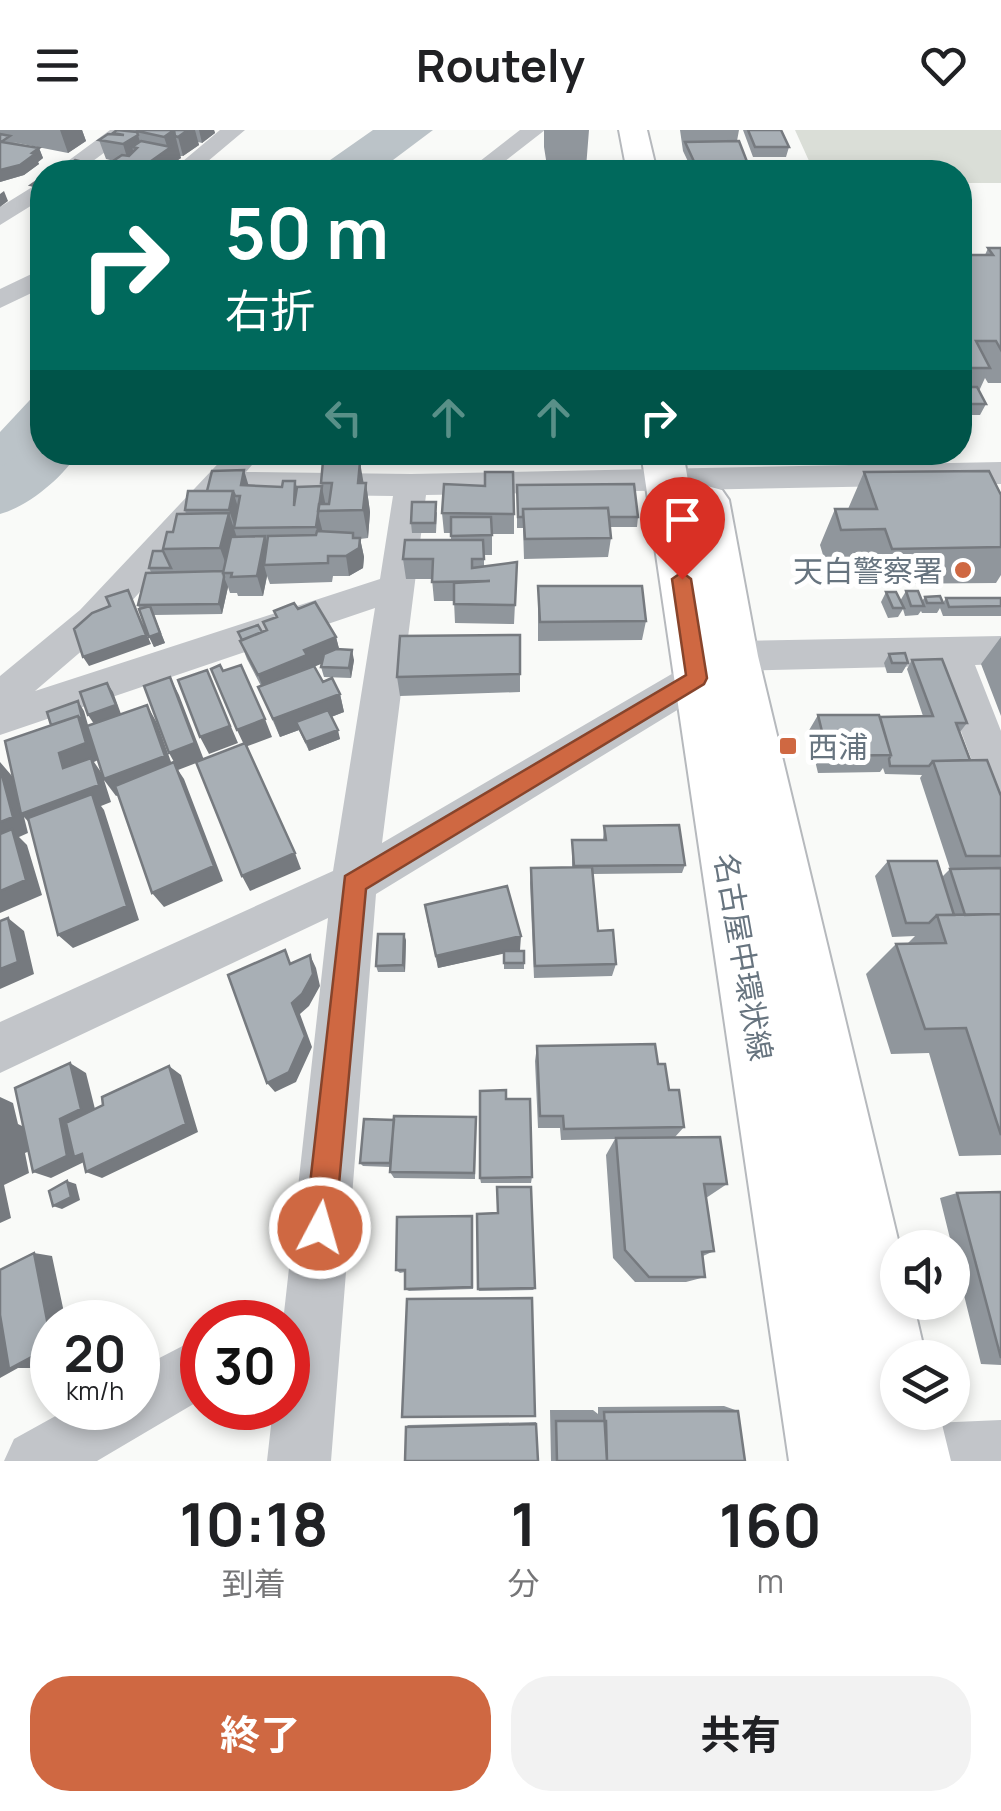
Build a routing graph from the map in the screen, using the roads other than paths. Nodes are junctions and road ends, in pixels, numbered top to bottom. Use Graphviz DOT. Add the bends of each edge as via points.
graph roads {
  1 [pos="124,130"];
  2 [pos="234,130"];
  3 [pos="534,130"];
  4 [pos="606,130"];
  5 [pos="633,130"];
  6 [pos="81,160"];
  7 [pos="196,160"];
  8 [pos="493,160"];
  9 [pos="611,160"];
  10 [pos="639,160"];
  11 [pos="30,197"];
  12 [pos="0,218"];
  13 [pos="30,284"];
  14 [pos="0,300"];
  15 [pos="237,465"];
  16 [pos="683,466"];
  17 [pos="492,468"];
  18 [pos="1001,473"];
  19 [pos="222,484"];
  20 [pos="411,486"];
  21 [pos="396,587"];
  22 [pos="1001,650"];
  23 [pos="950,651"];
  24 [pos="715,667"];
  25 [pos="0,700"];
  26 [pos="0,718"];
  27 [pos="1001,784"];
  28 [pos="354,884"];
  29 [pos="0,1048"];
  30 [pos="298,1300"];
  31 [pos="91,1430"];
  32 [pos="299,1430"];
  33 [pos="904,1433"];
  34 [pos="1001,1451"];
  35 [pos="36,1461"];
  36 [pos="300,1461"];
  37 [pos="830,1461"];
  1 -- 6 [label="street"];
  2 -- 7 [label="street"];
  3 -- 8 [label="street"];
  4 -- 9 [label="main road"];
  5 -- 10 [label="main road"];
  11 -- 12 [label="street"];
  13 -- 14 [label="street"];
  15 -- 19 [label="street"];
  16 -- 17 [label="street"];
  16 -- 18 [label="street"];
  16 -- 24 [label="main road, 名古屋中環状線"];
  17 -- 20 [label="street"];
  19 -- 20 [label="street"];
  19 -- 25 [label="street" via="94,620"];
  20 -- 21 [label="street"];
  21 -- 26 [label="street"];
  21 -- 28 [label="street"];
  22 -- 23 [label="street"];
  23 -- 24 [label="street"];
  23 -- 27 [label="street"];
  24 -- 28 [label="street"];
  24 -- 33 [label="main road, 名古屋中環状線"];
  24 -- 37 [label="main road, 名古屋中環状線"];
  28 -- 29 [label="street"];
  28 -- 30 [label="street"];
  31 -- 35 [label="street"];
  32 -- 36 [label="street"];
  33 -- 34 [label="street"];
}
